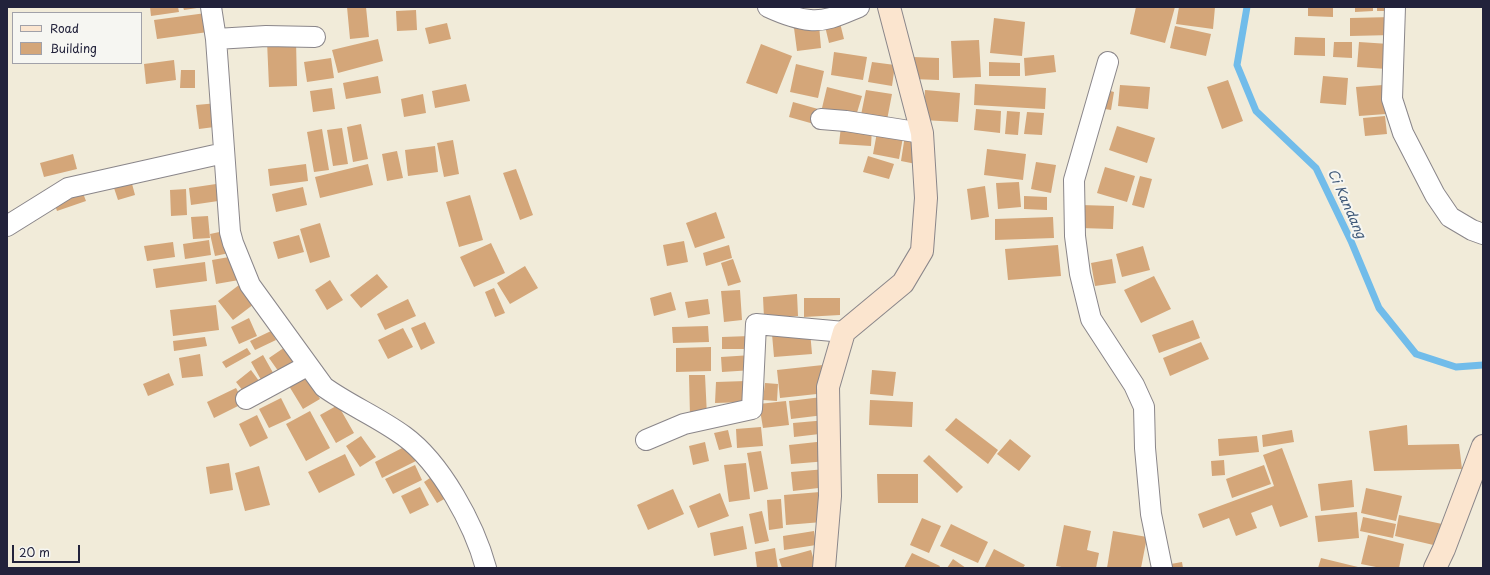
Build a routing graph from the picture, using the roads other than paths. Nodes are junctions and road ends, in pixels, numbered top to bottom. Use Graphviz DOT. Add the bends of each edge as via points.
graph roads {
  1 [pos="211,7"];
  2 [pos="768,7"];
  3 [pos="859,7"];
  4 [pos="889,7"];
  5 [pos="1394,7"];
  6 [pos="314,37"];
  7 [pos="216,39"];
  8 [pos="1108,62"];
  9 [pos="821,119"];
  10 [pos="922,133"];
  11 [pos="224,153"];
  12 [pos="7,226"];
  13 [pos="1483,234"];
  14 [pos="844,332"];
  15 [pos="307,366"];
  16 [pos="246,399"];
  17 [pos="646,440"];
  18 [pos="1483,446"];
  19 [pos="1478,471"];
  20 [pos="486,568"];
  21 [pos="824,568"];
  22 [pos="1162,568"];
  23 [pos="1435,568"];
  1 -- 7 [label="street"];
  2 -- 3 [label="street" via="811,20 834,16"];
  4 -- 10 [label="street"];
  5 -- 13 [label="street" via="1392,100 1403,133 1435,195 1450,217"];
  6 -- 7 [label="street"];
  7 -- 11 [label="street"];
  8 -- 22 [label="street" via="1074,180 1075,236 1080,274 1091,319 1134,385 1144,407 1151,514"];
  9 -- 10 [label="street"];
  10 -- 14 [label="street" via="926,198 922,251 903,283"];
  11 -- 12 [label="street" via="68,188"];
  11 -- 15 [label="street" via="230,232 239,260 250,285"];
  14 -- 17 [label="street" via="756,324 752,409 684,424"];
  14 -- 21 [label="street" via="828,387 830,496"];
  15 -- 16 [label="street"];
  15 -- 20 [label="street" via="324,387 405,437 434,465 470,525"];
  18 -- 19 [label="street"];
  19 -- 23 [label="street"];
}
